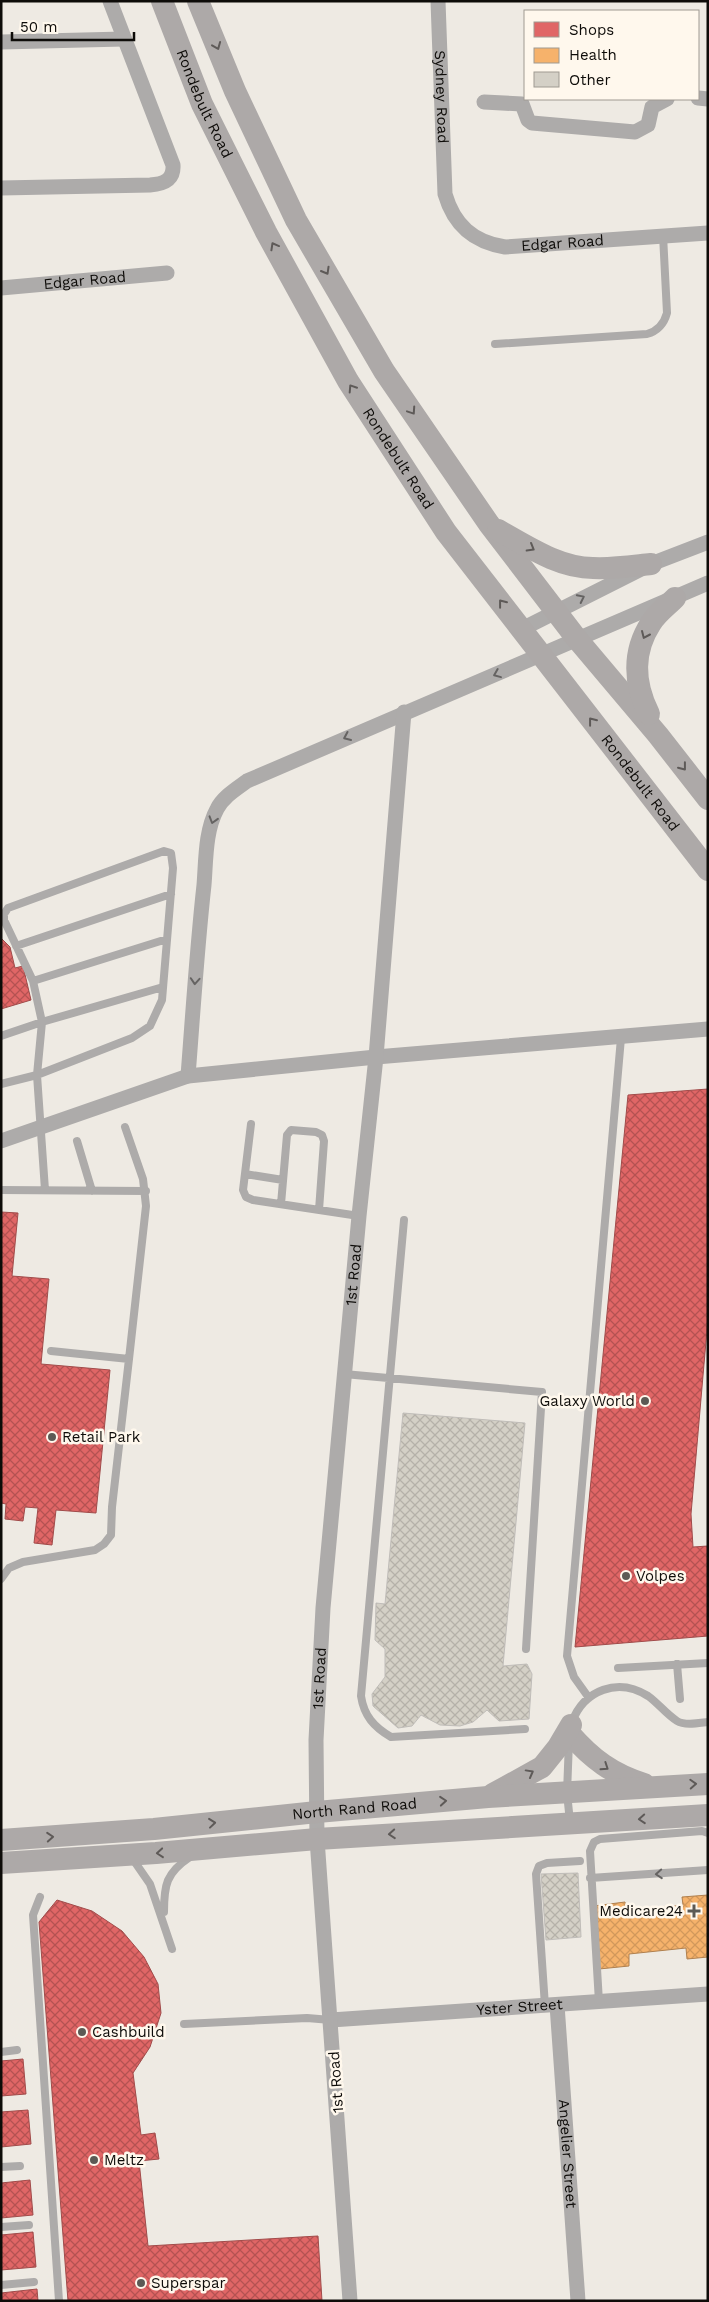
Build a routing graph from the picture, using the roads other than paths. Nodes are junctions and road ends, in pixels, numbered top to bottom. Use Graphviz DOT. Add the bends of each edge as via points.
graph roads {
  1 [pos="110,1"];
  2 [pos="162,1"];
  3 [pos="198,1"];
  4 [pos="438,1"];
  5 [pos="124,39"];
  6 [pos="1,42"];
  7 [pos="665,100"];
  8 [pos="484,102"];
  9 [pos="1,188"];
  10 [pos="445,194"];
  11 [pos="708,233"];
  12 [pos="663,235"];
  13 [pos="167,273"];
  14 [pos="1,288"];
  15 [pos="494,344"];
  16 [pos="489,524"];
  17 [pos="708,542"];
  18 [pos="651,564"];
  19 [pos="708,583"];
  20 [pos="675,598"];
  21 [pos="556,610"];
  22 [pos="522,628"];
  23 [pos="577,639"];
  24 [pos="542,656"];
  25 [pos="404,712"];
  26 [pos="658,735"];
  27 [pos="708,799"];
  28 [pos="708,870"];
  29 [pos="171,894"];
  30 [pos="167,939"];
  31 [pos="16,946"];
  32 [pos="33,981"];
  33 [pos="163,987"];
  34 [pos="42,1022"];
  35 [pos="708,1029"];
  36 [pos="1,1036"];
  37 [pos="621,1038"];
  38 [pos="376,1057"];
  39 [pos="36,1075"];
  40 [pos="188,1076"];
  41 [pos="1,1084"];
  42 [pos="251,1124"];
  43 [pos="125,1126"];
  44 [pos="41,1127"];
  45 [pos="1,1141"];
  46 [pos="77,1141"];
  47 [pos="245,1174"];
  48 [pos="284,1180"];
  49 [pos="1,1190"];
  50 [pos="45,1190"];
  51 [pos="92,1191"];
  52 [pos="146,1192"];
  53 [pos="281,1204"];
  54 [pos="319,1210"];
  55 [pos="359,1216"];
  56 [pos="404,1220"];
  57 [pos="51,1351"];
  58 [pos="129,1359"];
  59 [pos="344,1374"];
  60 [pos="390,1380"];
  61 [pos="1,1579"];
  62 [pos="526,1649"];
  63 [pos="708,1663"];
  64 [pos="677,1664"];
  65 [pos="618,1668"];
  66 [pos="589,1698"];
  67 [pos="680,1699"];
  68 [pos="708,1722"];
  69 [pos="525,1729"];
  70 [pos="571,1729"];
  71 [pos="708,1784"];
  72 [pos="652,1787"];
  73 [pos="567,1793"];
  74 [pos="488,1797"];
  75 [pos="317,1812"];
  76 [pos="708,1815"];
  77 [pos="570,1824"];
  78 [pos="708,1833"];
  79 [pos="317,1839"];
  80 [pos="1,1840"];
  81 [pos="201,1849"];
  82 [pos="129,1855"];
  83 [pos="580,1861"];
  84 [pos="1,1863"];
  85 [pos="708,1870"];
  86 [pos="590,1878"];
  87 [pos="40,1898"];
  88 [pos="164,1922"];
  89 [pos="172,1949"];
  90 [pos="708,1994"];
  91 [pos="599,2002"];
  92 [pos="551,2005"];
  93 [pos="331,2020"];
  94 [pos="184,2024"];
  95 [pos="17,2050"];
  96 [pos="1,2052"];
  97 [pos="20,2166"];
  98 [pos="1,2167"];
  99 [pos="29,2225"];
  100 [pos="1,2227"];
  101 [pos="34,2282"];
  102 [pos="1,2285"];
  103 [pos="60,2301"];
  104 [pos="350,2301"];
  105 [pos="578,2301"];
  1 -- 5 [label="street"];
  22 -- 2 [label="main road, Rondebult Road, one-way" via="446,532 348,381 266,232 202,104"];
  3 -- 16 [label="main road, one-way" via="235,91 296,220 384,371"];
  4 -- 10 [label="street, Sydney Road"];
  5 -- 6 [label="street"];
  5 -- 9 [label="street" via="173,164 174,172 170,179 150,185"];
  7 -- 8 [label="street" via="652,106 648,125 635,132 532,123 522,104"];
  10 -- 12 [label="street, Edgar Road" via="449,208 466,231 491,245 505,247"];
  11 -- 12 [label="street, Edgar Road"];
  12 -- 15 [label="lane" via="667,313 656,330 647,334"];
  13 -- 14 [label="street, Edgar Road"];
  16 -- 18 [label="main road, one-way" via="540,554 568,564 592,568"];
  16 -- 21 [label="main road"];
  17 -- 18 [label="street"];
  21 -- 18 [label="street, one-way"];
  19 -- 20 [label="street"];
  20 -- 23 [label="street"];
  20 -- 26 [label="main road, one-way" via="652,621 638,654 637,684"];
  21 -- 22 [label="street"];
  21 -- 23 [label="main road"];
  22 -- 24 [label="main road, Rondebult Road"];
  23 -- 24 [label="street"];
  23 -- 26 [label="main road"];
  24 -- 25 [label="street, one-way"];
  28 -- 24 [label="main road, Rondebult Road, one-way"];
  25 -- 38 [label="street, 1st Road"];
  25 -- 40 [label="street, one-way" via="247,781 217,808 212,820 205,869"];
  26 -- 27 [label="main road, one-way"];
  29 -- 30 [label="lane"];
  29 -- 31 [label="lane"];
  29 -- 31 [label="lane" via="172,856 164,851 8,908 4,920"];
  30 -- 32 [label="lane"];
  30 -- 33 [label="lane"];
  31 -- 32 [label="lane"];
  32 -- 34 [label="lane"];
  33 -- 34 [label="lane"];
  33 -- 39 [label="lane" via="162,1000 150,1026 132,1038"];
  34 -- 36 [label="lane"];
  34 -- 39 [label="lane"];
  35 -- 37 [label="street"];
  37 -- 38 [label="street"];
  37 -- 66 [label="lane" via="567,1656 574,1677"];
  38 -- 40 [label="street"];
  38 -- 55 [label="street, 1st Road"];
  39 -- 41 [label="lane"];
  39 -- 44 [label="lane"];
  40 -- 44 [label="street"];
  42 -- 47 [label="lane"];
  43 -- 52 [label="lane"];
  44 -- 45 [label="street"];
  44 -- 50 [label="lane"];
  46 -- 51 [label="lane"];
  47 -- 48 [label="lane"];
  47 -- 53 [label="lane" via="243,1190 246,1197"];
  48 -- 53 [label="lane"];
  48 -- 54 [label="lane" via="287,1135 298,1130 322,1135"];
  49 -- 50 [label="lane"];
  50 -- 51 [label="lane"];
  51 -- 52 [label="lane"];
  52 -- 58 [label="lane"];
  53 -- 54 [label="lane"];
  54 -- 55 [label="lane"];
  55 -- 59 [label="street, 1st Road"];
  56 -- 60 [label="lane"];
  57 -- 58 [label="lane"];
  58 -- 61 [label="lane" via="111,1535 95,1550 23,1562 9,1568"];
  59 -- 60 [label="lane"];
  59 -- 75 [label="street, 1st Road" via="323,1608 316,1740"];
  60 -- 62 [label="lane" via="542,1392"];
  60 -- 69 [label="lane" via="361,1696 363,1709 376,1728 391,1737"];
  63 -- 64 [label="lane"];
  64 -- 65 [label="lane"];
  64 -- 67 [label="lane"];
  66 -- 68 [label="lane" via="605,1689 632,1689 645,1694 678,1722"];
  66 -- 70 [label="lane" via="574,1715"];
  70 -- 72 [label="main road, one-way" via="594,1759 608,1770"];
  70 -- 73 [label="lane"];
  74 -- 70 [label="main road, one-way" via="542,1767"];
  72 -- 71 [label="main road, North Rand Road, one-way"];
  72 -- 73 [label="main road, North Rand Road"];
  73 -- 74 [label="main road, North Rand Road"];
  73 -- 77 [label="lane"];
  75 -- 74 [label="main road, North Rand Road, one-way"];
  75 -- 79 [label="street, 1st Road"];
  80 -- 75 [label="main road, North Rand Road, one-way" via="154,1829"];
  76 -- 77 [label="main road, North Rand Road, one-way"];
  77 -- 79 [label="main road, North Rand Road, one-way"];
  78 -- 86 [label="lane" via="600,1839 594,1842 590,1851"];
  79 -- 81 [label="main road, North Rand Road"];
  79 -- 93 [label="street, 1st Road"];
  81 -- 82 [label="main road, North Rand Road, one-way"];
  81 -- 88 [label="lane" via="182,1862 166,1881"];
  82 -- 84 [label="main road, North Rand Road"];
  82 -- 88 [label="lane" via="150,1884"];
  83 -- 92 [label="lane" via="547,1863 539,1866 536,1874"];
  85 -- 86 [label="lane, one-way"];
  86 -- 91 [label="lane"];
  87 -- 103 [label="lane" via="33,1915"];
  88 -- 89 [label="lane"];
  90 -- 91 [label="street, Yster Street"];
  91 -- 92 [label="street, Yster Street"];
  92 -- 93 [label="street, Yster Street"];
  92 -- 105 [label="street, Angelier Street"];
  93 -- 94 [label="lane" via="307,2018"];
  93 -- 104 [label="street, 1st Road"];
  95 -- 96 [label="lane"];
  97 -- 98 [label="lane"];
  99 -- 100 [label="lane"];
  101 -- 102 [label="lane"];
}
